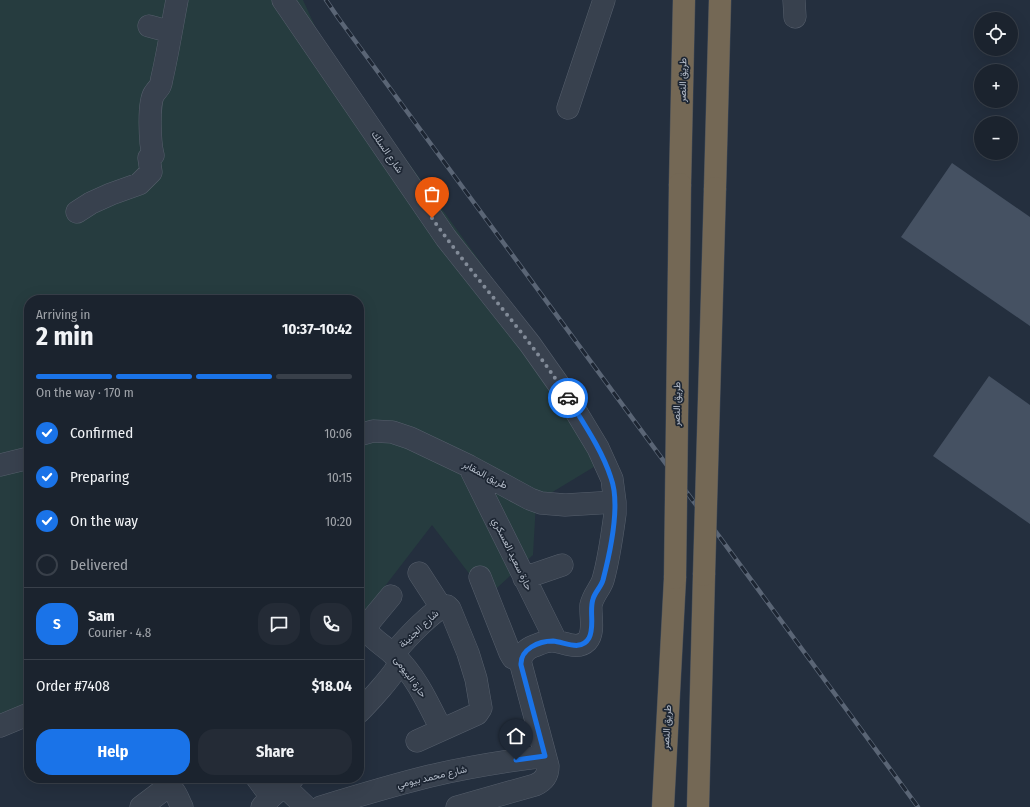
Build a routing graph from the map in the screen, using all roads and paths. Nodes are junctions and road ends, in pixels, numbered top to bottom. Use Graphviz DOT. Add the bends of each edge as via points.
graph roads {
  1 [pos="176,0"];
  2 [pos="283,0"];
  3 [pos="604,0"];
  4 [pos="684,0"];
  5 [pos="720,0"];
  6 [pos="149,26"];
  7 [pos="171,32"];
  8 [pos="568,108"];
  9 [pos="77,212"];
  10 [pos="364,434"];
  11 [pos="24,459"];
  12 [pos="0,465"];
  13 [pos="469,466"];
  14 [pos="615,502"];
  15 [pos="562,565"];
  16 [pos="419,573"];
  17 [pos="480,577"];
  18 [pos="524,578"];
  19 [pos="391,596"];
  20 [pos="444,607"];
  21 [pos="556,641"];
  22 [pos="395,656"];
  23 [pos="520,661"];
  24 [pos="364,706"];
  25 [pos="24,716"];
  26 [pos="0,726"];
  27 [pos="441,729"];
  28 [pos="417,741"];
  29 [pos="545,756"];
  30 [pos="264,783"];
  31 [pos="278,792"];
  32 [pos="178,799"];
  33 [pos="330,806"];
  34 [pos="141,807"];
  35 [pos="306,807"];
  36 [pos="457,807"];
  37 [pos="663,807"];
  38 [pos="698,807"];
  1 -- 7 [label="street"];
  2 -- 14 [label="street, شارع السلك" via="446,238 530,344 566,395 598,448 612,479"];
  3 -- 8 [label="street"];
  4 -- 37 [label="highway, طريق النصر, bridge" via="675,578"];
  5 -- 38 [label="highway, bridge"];
  6 -- 7 [label="street"];
  7 -- 9 [label="street" via="160,87 153,94 153,155 149,158 151,172 139,184 98,200"];
  10 -- 13 [label="street, طريق المقابر" via="373,431 392,432"];
  11 -- 12 [label="street"];
  13 -- 14 [label="street, طريق المقابر" via="541,503 565,505"];
  13 -- 18 [label="street, حارة سعيد العسكري"];
  14 -- 21 [label="street, شارع السلك" via="612,534 602,580 591,606 590,636 587,641 576,645"];
  15 -- 18 [label="street"];
  16 -- 20 [label="street"];
  17 -- 23 [label="street" via="510,653 513,658"];
  18 -- 21 [label="street, حارة سعيد العسكري"];
  19 -- 22 [label="street, حارة البيومى" via="366,627 368,632"];
  20 -- 22 [label="street, شارع الجنينة" via="398,648"];
  20 -- 27 [label="street" via="450,609 468,653 481,708 477,714"];
  21 -- 23 [label="street, شارع السلك" via="545,642 528,649"];
  22 -- 24 [label="street, شارع الجنينة" via="398,665"];
  22 -- 27 [label="street, حارة البيومى" via="412,675 426,697"];
  23 -- 29 [label="street"];
  25 -- 26 [label="street"];
  27 -- 28 [label="street"];
  29 -- 33 [label="street, شارع محمد بيومي" via="431,776 374,790"];
  29 -- 36 [label="street" via="548,772 541,783"];
  30 -- 31 [label="street"];
  31 -- 35 [label="street"];
  32 -- 34 [label="street" via="172,788 166,788"];
}
